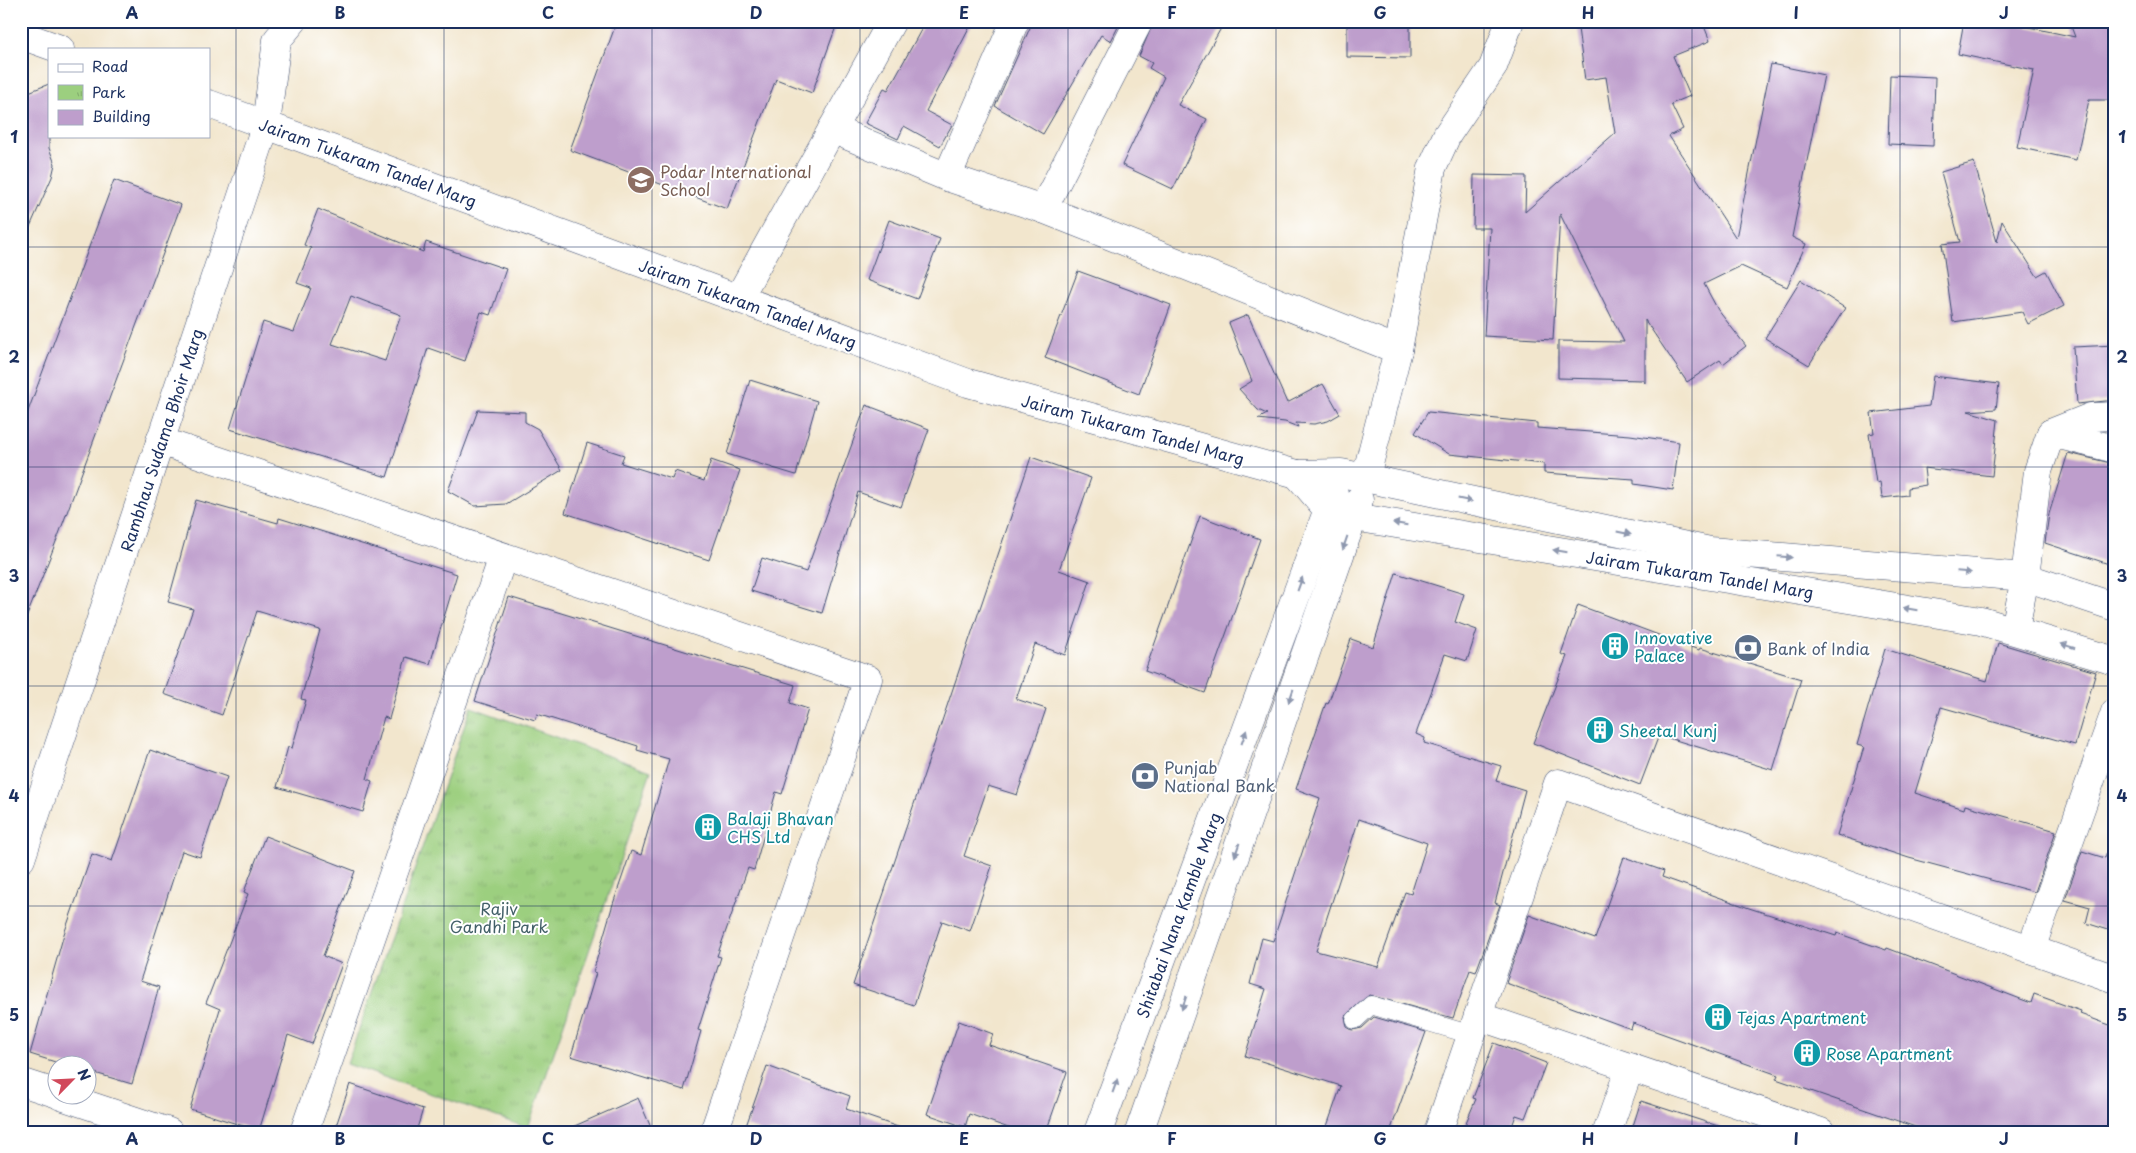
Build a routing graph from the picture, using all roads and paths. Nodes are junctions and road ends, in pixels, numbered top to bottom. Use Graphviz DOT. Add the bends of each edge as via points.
graph roads {
  1 [pos="293,21"];
  2 [pos="892,21"];
  3 [pos="1015,21"];
  4 [pos="1140,21"];
  5 [pos="1510,21"];
  6 [pos="21,35"];
  7 [pos="57,48"];
  8 [pos="210,104"];
  9 [pos="266,124"];
  10 [pos="832,129"];
  11 [pos="947,177"];
  12 [pos="1042,209"];
  13 [pos="738,299"];
  14 [pos="1398,350"];
  15 [pos="2115,416"];
  16 [pos="2051,433"];
  17 [pos="160,441"];
  18 [pos="2115,449"];
  19 [pos="1297,474"];
  20 [pos="1353,476"];
  21 [pos="1341,513"];
  22 [pos="503,557"];
  23 [pos="2025,577"];
  24 [pos="2115,607"];
  25 [pos="2016,630"];
  26 [pos="2115,661"];
  27 [pos="2115,712"];
  28 [pos="21,859"];
  29 [pos="2031,949"];
  30 [pos="2115,979"];
  31 [pos="1356,1020"];
  32 [pos="1475,1025"];
  33 [pos="1630,1067"];
  34 [pos="21,1082"];
  35 [pos="48,1091"];
  36 [pos="92,1106"];
  37 [pos="169,1132"];
  38 [pos="304,1132"];
  39 [pos="714,1132"];
  40 [pos="1098,1132"];
  41 [pos="1139,1132"];
  42 [pos="1438,1132"];
  43 [pos="1607,1132"];
  44 [pos="1821,1132"];
  1 -- 9 [label="street, Rambhau Sudama Bhoir Marg" via="277,40"];
  2 -- 10 [label="street"];
  3 -- 11 [label="street"];
  4 -- 12 [label="street"];
  5 -- 14 [label="street, Shitabai Nana Kamble Marg" via="1493,67 1447,135 1432,168"];
  6 -- 7 [label="street"];
  8 -- 9 [label="street, Jairam Tukaram Tandel Marg"];
  9 -- 13 [label="street, Jairam Tukaram Tandel Marg"];
  9 -- 17 [label="street, Rambhau Sudama Bhoir Marg"];
  10 -- 11 [label="street"];
  10 -- 13 [label="street"];
  11 -- 12 [label="street"];
  12 -- 14 [label="street"];
  13 -- 19 [label="street, Jairam Tukaram Tandel Marg" via="968,383"];
  14 -- 20 [label="street, Shitabai Nana Kamble Marg"];
  15 -- 16 [label="street" via="2091,418"];
  16 -- 18 [label="street"];
  16 -- 23 [label="street" via="2038,471"];
  17 -- 22 [label="street"];
  17 -- 28 [label="street, Rambhau Sudama Bhoir Marg"];
  19 -- 20 [label="street, Jairam Tukaram Tandel Marg"];
  19 -- 21 [label="street"];
  20 -- 21 [label="street, Shitabai Nana Kamble Marg"];
  20 -- 23 [label="street, Jairam Tukaram Tandel Marg, one-way" via="1710,551"];
  25 -- 21 [label="street, Jairam Tukaram Tandel Marg, one-way" via="1982,621"];
  40 -- 21 [label="street, Shitabai Nana Kamble Marg, one-way"];
  21 -- 41 [label="street, Shitabai Nana Kamble Marg, one-way"];
  22 -- 38 [label="street"];
  22 -- 39 [label="street" via="868,679"];
  23 -- 24 [label="street, Jairam Tukaram Tandel Marg"];
  23 -- 25 [label="street"];
  26 -- 25 [label="street, Jairam Tukaram Tandel Marg, one-way"];
  27 -- 29 [label="street"];
  29 -- 30 [label="street"];
  29 -- 32 [label="street" via="1558,783"];
  31 -- 32 [label="lane" via="1371,1005"];
  32 -- 33 [label="street"];
  32 -- 42 [label="street"];
  33 -- 43 [label="street"];
  33 -- 44 [label="street"];
  34 -- 35 [label="street"];
  36 -- 37 [label="street"];
}
